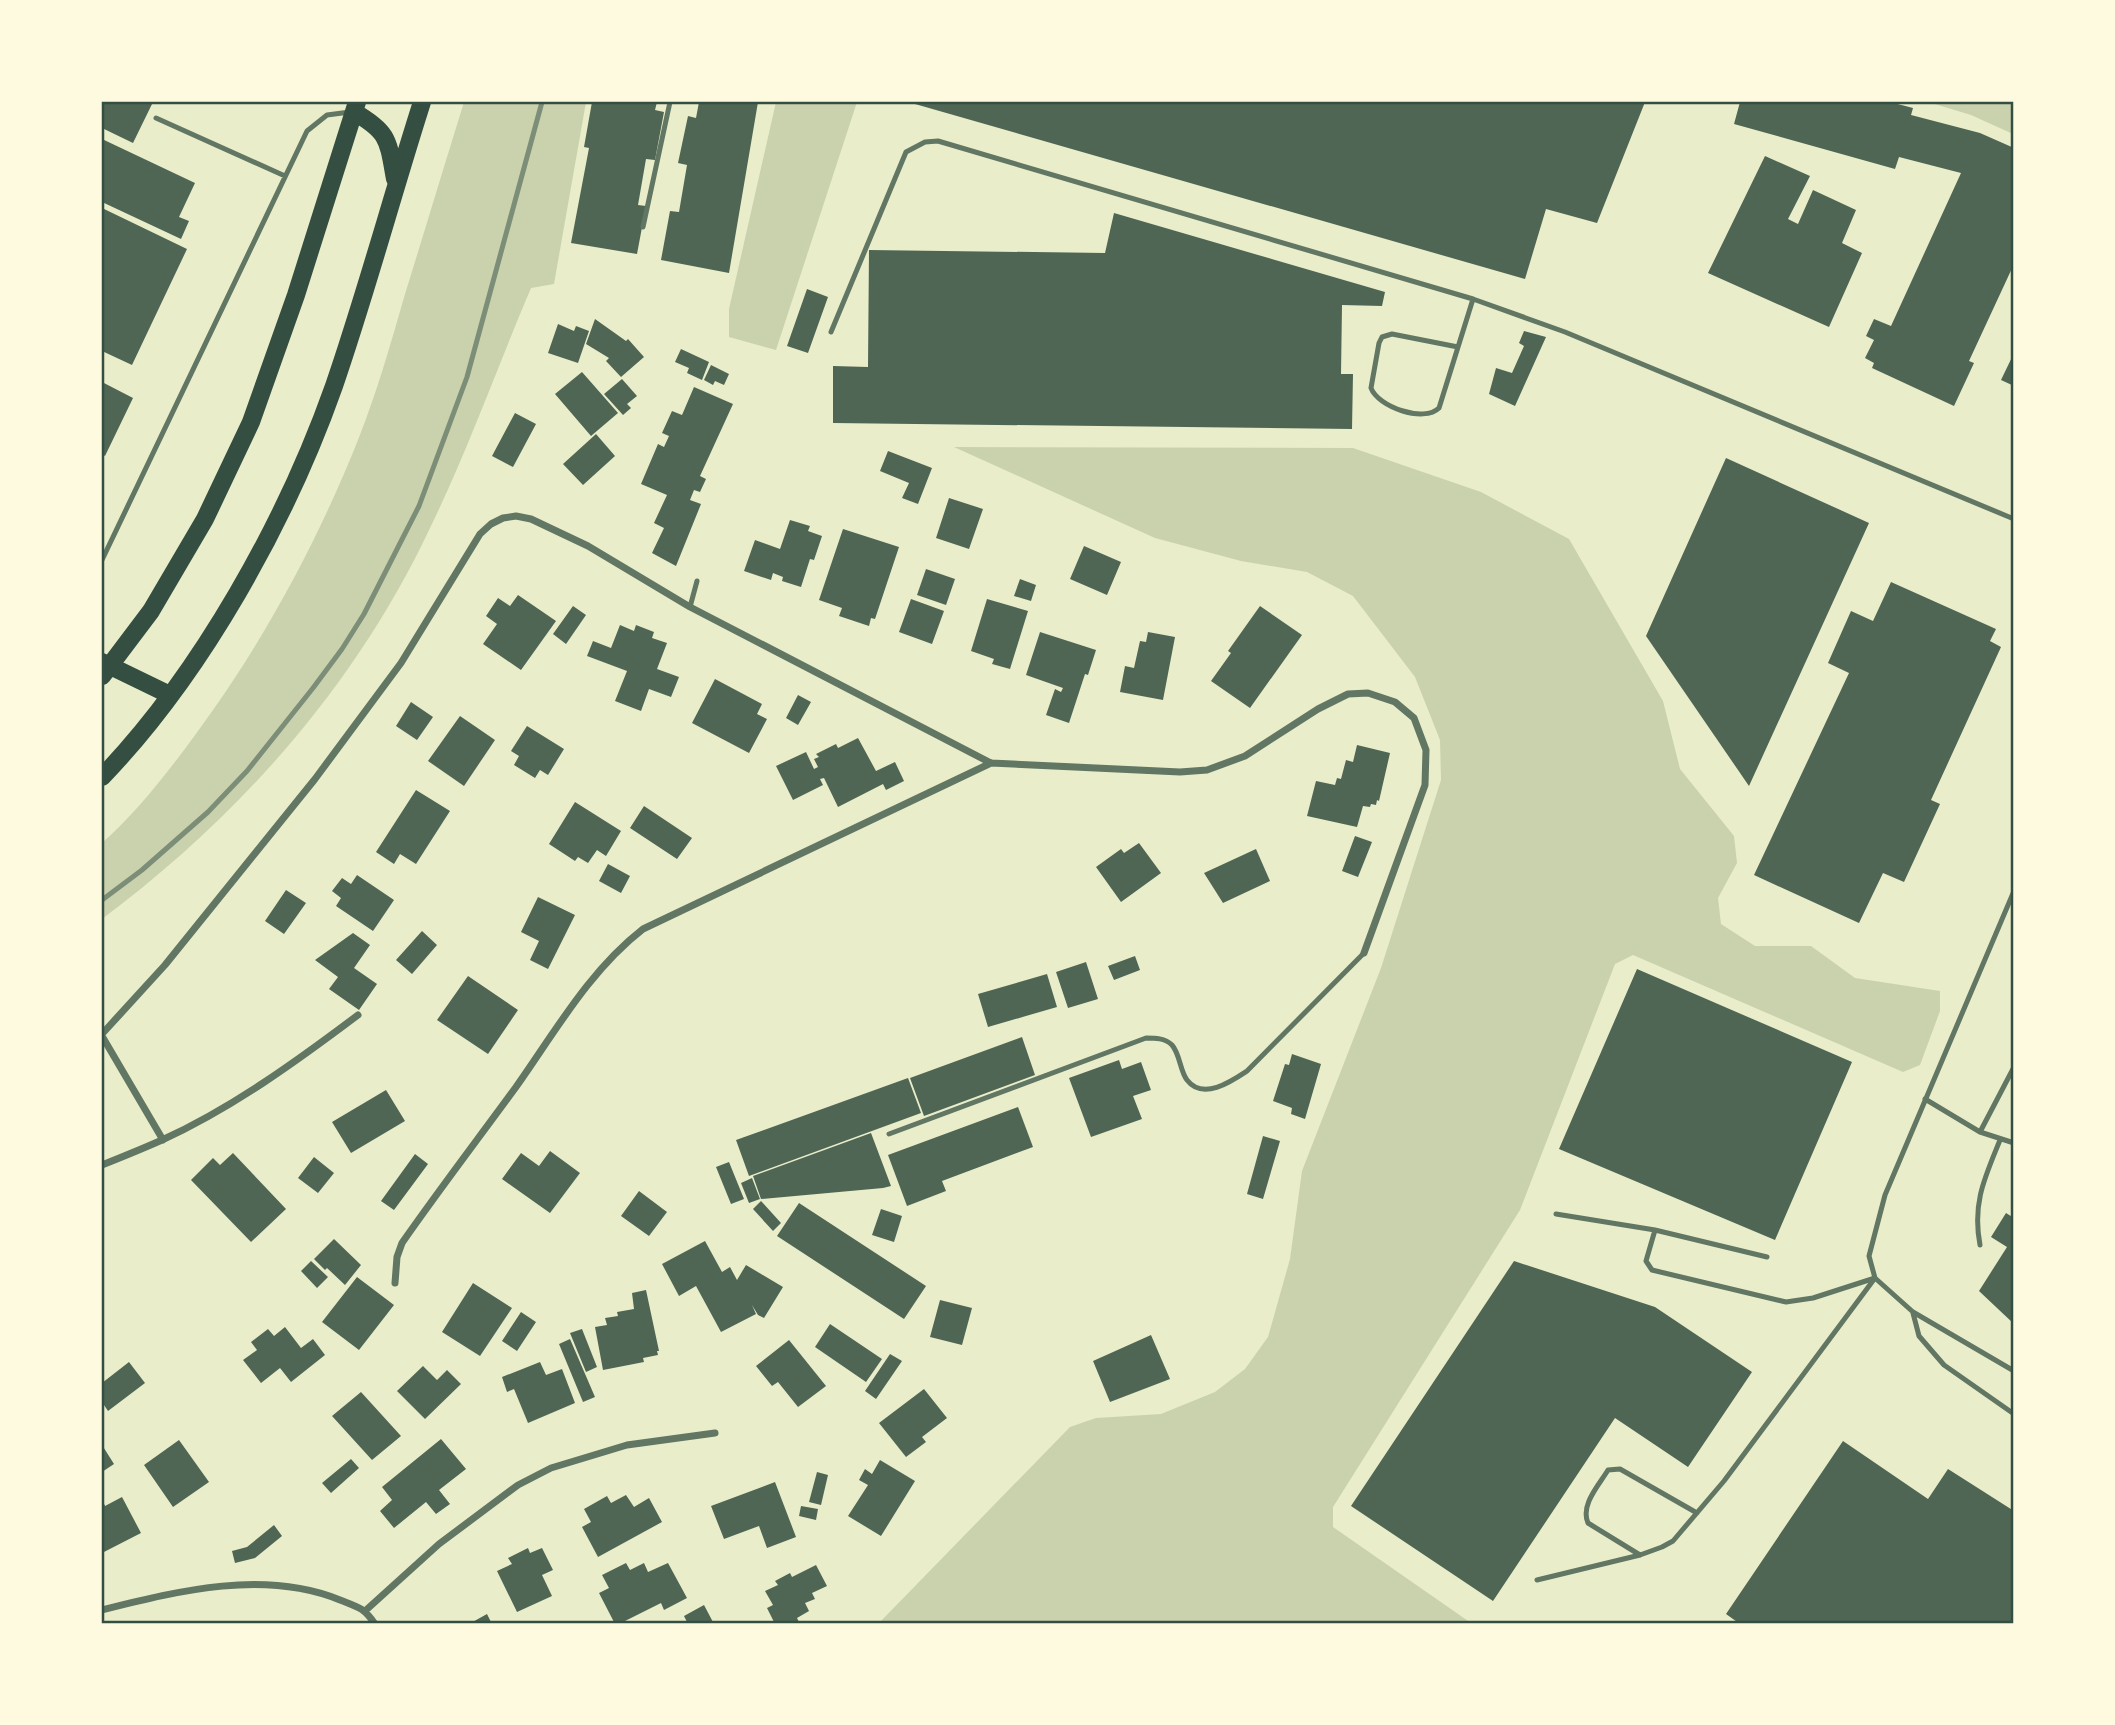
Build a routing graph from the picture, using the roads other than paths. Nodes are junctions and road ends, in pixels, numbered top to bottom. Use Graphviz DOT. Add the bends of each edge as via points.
graph roads {
  1 [pos="422,102"];
  2 [pos="670,102"];
  3 [pos="355,107"];
  4 [pos="156,118"];
  5 [pos="285,176"];
  6 [pos="396,184"];
  7 [pos="643,227"];
  8 [pos="1473,299"];
  9 [pos="831,332"];
  10 [pos="1458,347"];
  11 [pos="2014,519"];
  12 [pos="102,561"];
  13 [pos="697,581"];
  14 [pos="690,607"];
  15 [pos="104,669"];
  16 [pos="170,695"];
  17 [pos="991,763"];
  18 [pos="102,777"];
  19 [pos="2014,891"];
  20 [pos="1364,953"];
  21 [pos="358,1015"];
  22 [pos="102,1035"];
  23 [pos="2014,1067"];
  24 [pos="1925,1100"];
  25 [pos="1980,1132"];
  26 [pos="889,1134"];
  27 [pos="163,1140"];
  28 [pos="2000,1140"];
  29 [pos="2014,1143"];
  30 [pos="102,1165"];
  31 [pos="1556,1214"];
  32 [pos="1655,1230"];
  33 [pos="1980,1245"];
  34 [pos="1767,1256"];
  35 [pos="1875,1278"];
  36 [pos="395,1283"];
  37 [pos="1913,1312"];
  38 [pos="2014,1371"];
  39 [pos="2014,1414"];
  40 [pos="715,1433"];
  41 [pos="1697,1513"];
  42 [pos="1640,1555"];
  43 [pos="1537,1580"];
  44 [pos="102,1610"];
  45 [pos="365,1611"];
  46 [pos="375,1623"];
  1 -- 6 [label="main road"];
  2 -- 7 [label="lane"];
  3 -- 5 [label="lane" via="327,115 307,131"];
  3 -- 6 [label="main road" via="377,125 390,147"];
  3 -- 15 [label="main road" via="251,422 198,531 151,611"];
  4 -- 5 [label="lane"];
  5 -- 12 [label="lane"];
  6 -- 16 [label="main road" via="333,387 293,485 234,601"];
  8 -- 9 [label="lane" via="938,141 906,152"];
  8 -- 10 [label="lane"];
  8 -- 11 [label="lane" via="1565,332"];
  10 -- 10 [label="lane" via="1439,408 1433,413 1422,415 1383,403 1373,394 1382,337 1392,334"];
  13 -- 14 [label="lane"];
  14 -- 17 [label="street"];
  14 -- 22 [label="street" via="588,546 531,519 516,516 491,524 480,534 401,663 314,779"];
  15 -- 16 [label="main road"];
  16 -- 18 [label="main road"];
  17 -- 20 [label="street" via="1207,770 1245,756 1348,694 1368,692 1395,702 1415,718 1426,750 1425,785"];
  17 -- 36 [label="street" via="643,929 625,943 574,1003 402,1243"];
  19 -- 24 [label="lane"];
  20 -- 26 [label="lane" via="1230,1083 1214,1089 1195,1086 1188,1081 1172,1046 1157,1037 1146,1038"];
  21 -- 27 [label="street" via="301,1058"];
  22 -- 27 [label="street"];
  23 -- 25 [label="lane"];
  24 -- 25 [label="lane"];
  24 -- 35 [label="lane" via="1885,1195 1870,1247"];
  25 -- 28 [label="lane"];
  27 -- 30 [label="street"];
  28 -- 29 [label="lane"];
  28 -- 33 [label="lane" via="1978,1198"];
  31 -- 32 [label="lane"];
  32 -- 34 [label="lane"];
  32 -- 35 [label="lane" via="1646,1261 1652,1270 1786,1302"];
  35 -- 37 [label="lane"];
  35 -- 41 [label="lane"];
  37 -- 38 [label="lane"];
  37 -- 39 [label="lane" via="1919,1336 1944,1365"];
  40 -- 45 [label="street" via="626,1445 551,1468 517,1485 439,1544"];
  41 -- 42 [label="lane" via="1673,1541"];
  41 -- 42 [label="lane" via="1620,1468 1608,1470 1585,1516"];
  42 -- 43 [label="lane"];
  44 -- 45 [label="street" via="191,1590 268,1584 320,1592"];
  45 -- 46 [label="street"];
}
